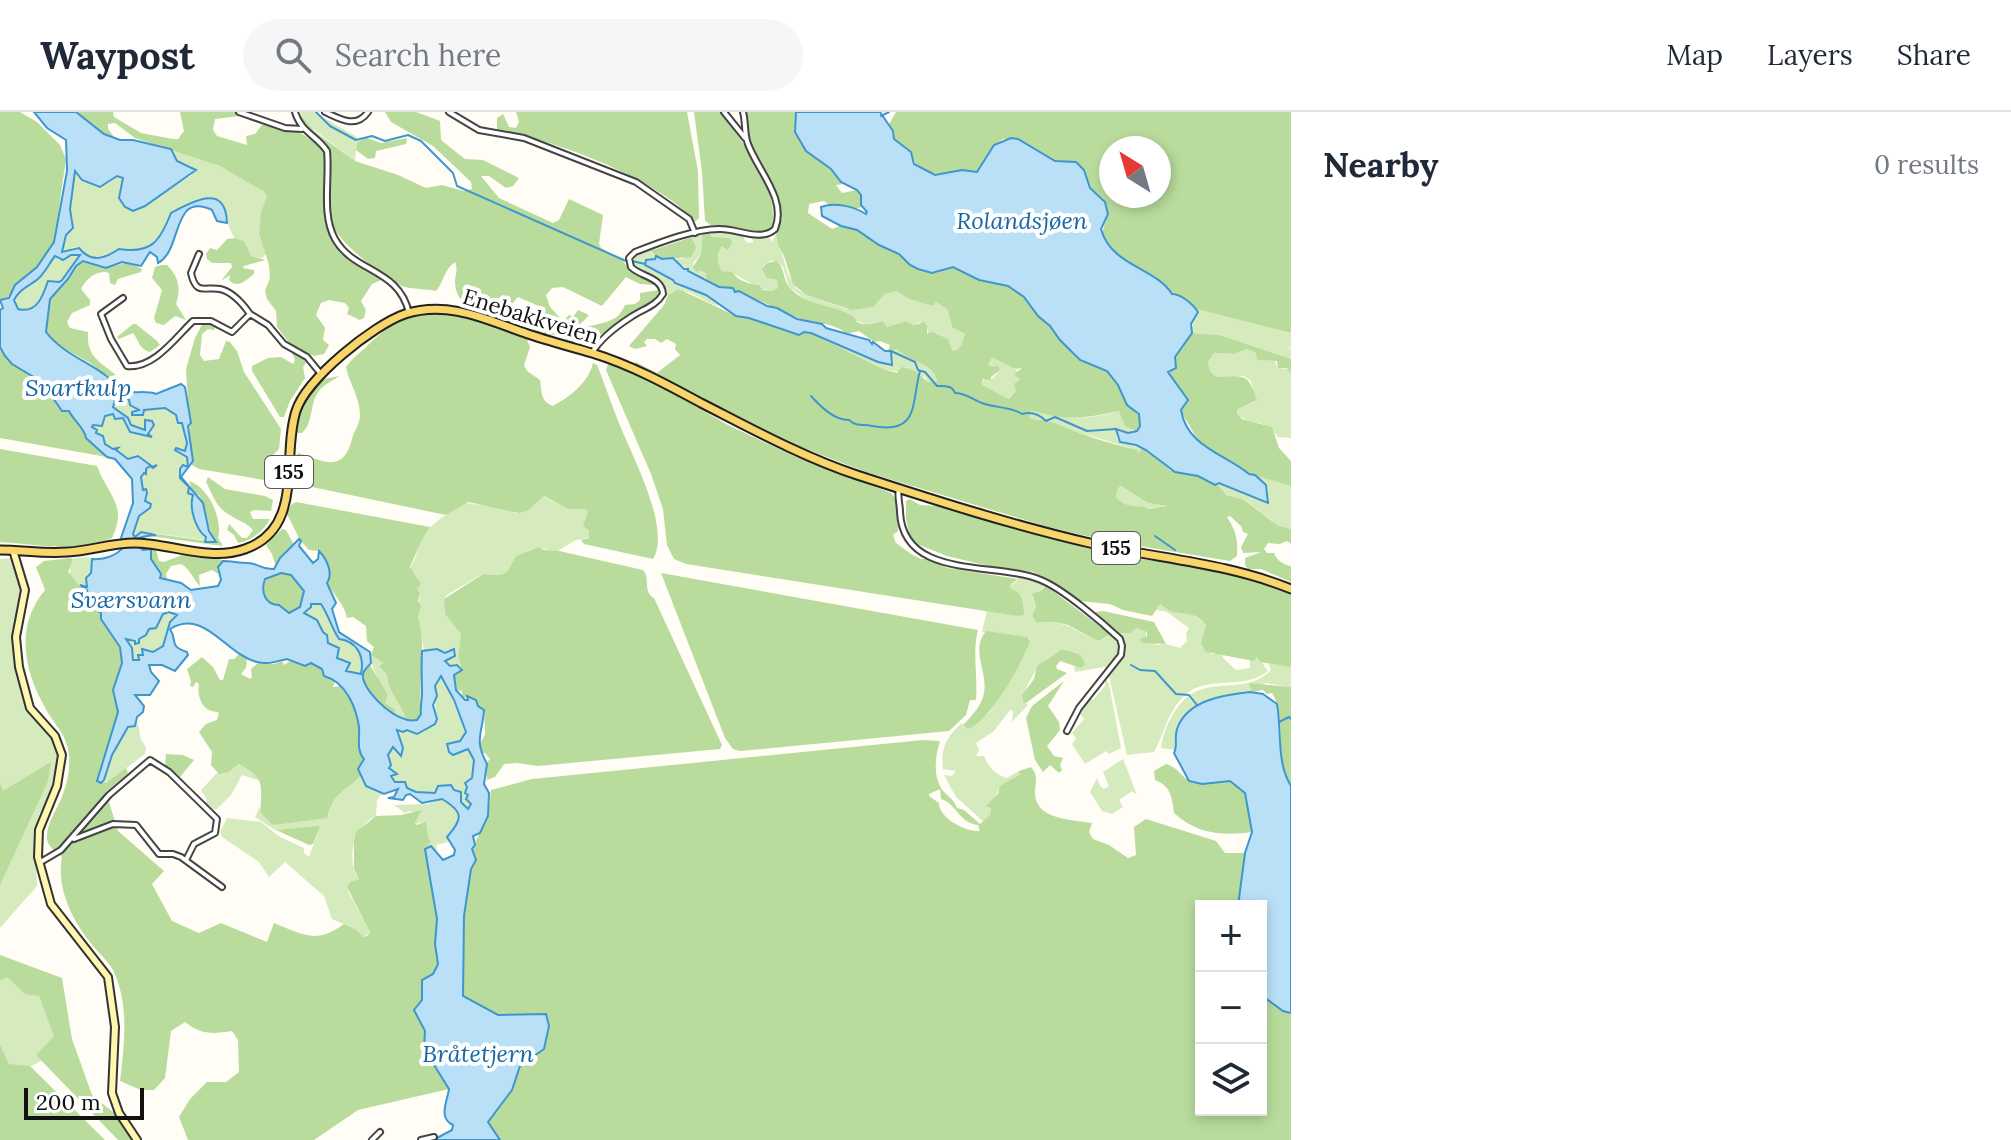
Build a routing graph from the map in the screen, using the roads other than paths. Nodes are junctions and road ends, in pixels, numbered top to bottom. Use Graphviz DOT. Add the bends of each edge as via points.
graph roads {
  1 [pos="239,112"];
  2 [pos="295,112"];
  3 [pos="325,112"];
  4 [pos="368,112"];
  5 [pos="449,112"];
  6 [pos="724,112"];
  7 [pos="743,112"];
  8 [pos="302,129"];
  9 [pos="746,139"];
  10 [pos="695,233"];
  11 [pos="199,254"];
  12 [pos="123,298"];
  13 [pos="409,313"];
  14 [pos="250,314"];
  15 [pos="592,353"];
  16 [pos="321,374"];
  17 [pos="902,488"];
  18 [pos="0,550"];
  19 [pos="13,550"];
  20 [pos="1291,589"];
  21 [pos="1067,731"];
  22 [pos="71,839"];
  23 [pos="186,860"];
  24 [pos="39,863"];
  25 [pos="222,887"];
  26 [pos="380,1132"];
  27 [pos="434,1137"];
  28 [pos="137,1140"];
  29 [pos="372,1140"];
  30 [pos="421,1140"];
  1 -- 8 [label="street"];
  2 -- 8 [label="street"];
  3 -- 4 [label="street" via="353,122"];
  5 -- 10 [label="street" via="479,130 524,138 636,182 689,219"];
  6 -- 9 [label="street"];
  7 -- 9 [label="street"];
  8 -- 13 [label="street" via="327,151 329,221 335,239 400,289"];
  9 -- 10 [label="street" via="774,195 775,229 764,236 720,229"];
  10 -- 15 [label="street" via="631,256 633,269 658,282 663,294"];
  11 -- 14 [label="street" via="191,273 198,288 223,290"];
  12 -- 14 [label="street" via="101,314 118,353 132,367 170,345 193,321 211,321 232,332"];
  13 -- 15 [label="main road, Enebakkveien / 155" via="465,312"];
  13 -- 16 [label="main road, Enebakkveien / 155" via="375,330"];
  14 -- 16 [label="street"];
  15 -- 17 [label="main road, Enebakkveien / 155" via="818,460"];
  16 -- 19 [label="main road, Enebakkveien / 155" via="296,412 286,502 278,523 248,548 222,553 126,543 63,553"];
  17 -- 20 [label="main road, Enebakkveien / 155" via="1065,537 1221,566"];
  17 -- 21 [label="street" via="902,531 917,550 971,568 1044,581 1120,639 1121,655"];
  18 -- 19 [label="main road, Enebakkveien / 155"];
  19 -- 24 [label="main road" via="25,590 16,637 19,667 29,705 55,736 62,755 57,786 40,825"];
  22 -- 23 [label="street" via="113,824 136,825 159,854"];
  22 -- 23 [label="street" via="109,795 150,760 217,819 215,833 194,844"];
  22 -- 24 [label="street"];
  23 -- 25 [label="street"];
  24 -- 28 [label="main road" via="51,904 108,977 115,1027 112,1093"];
  26 -- 29 [label="street"];
  27 -- 30 [label="street"];
}
